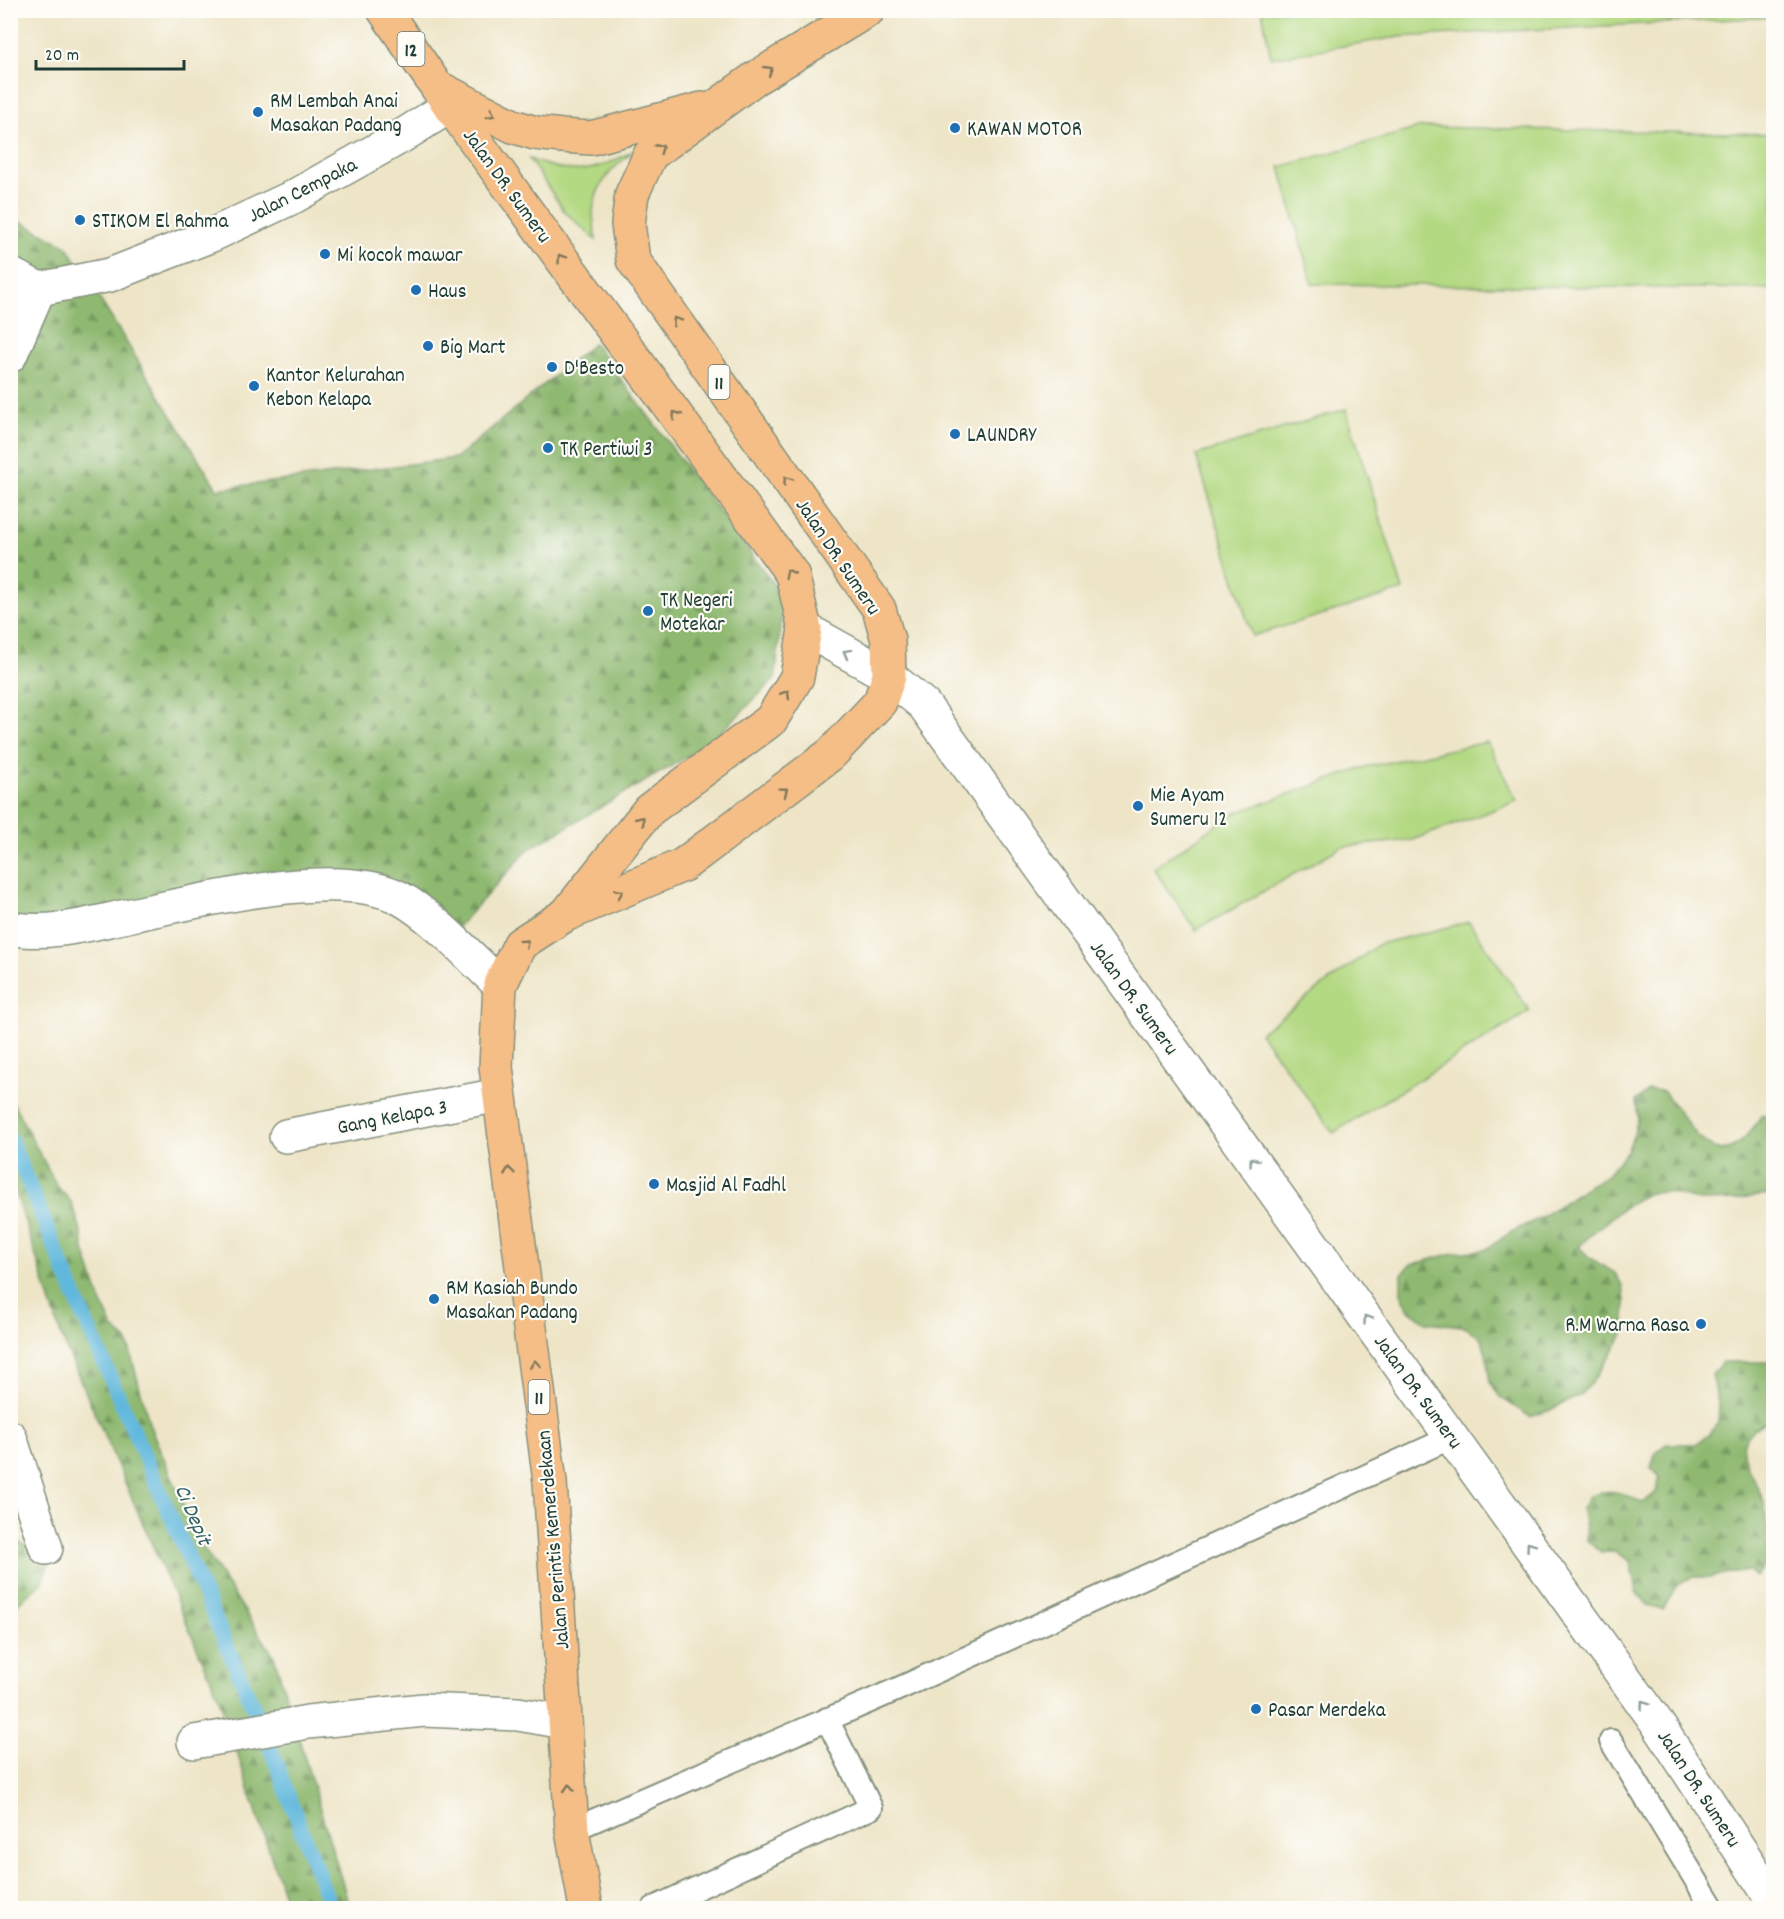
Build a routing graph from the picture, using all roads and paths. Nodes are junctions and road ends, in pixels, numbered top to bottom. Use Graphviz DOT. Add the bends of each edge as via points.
graph roads {
  1 [pos="384,10"];
  2 [pos="868,10"];
  3 [pos="445,97"];
  4 [pos="721,104"];
  5 [pos="10,274"];
  6 [pos="39,289"];
  7 [pos="10,356"];
  8 [pos="805,629"];
  9 [pos="889,676"];
  10 [pos="565,915"];
  11 [pos="10,928"];
  12 [pos="500,985"];
  13 [pos="499,1095"];
  14 [pos="286,1136"];
  15 [pos="10,1437"];
  16 [pos="1452,1437"];
  17 [pos="46,1548"];
  18 [pos="827,1719"];
  19 [pos="565,1722"];
  20 [pos="1611,1741"];
  21 [pos="194,1742"];
  22 [pos="572,1830"];
  23 [pos="1772,1896"];
  24 [pos="586,1908"];
  25 [pos="654,1908"];
  26 [pos="1713,1908"];
  1 -- 3 [label="main road, Jalan DR. Sumeru / 12"];
  4 -- 2 [label="main road, 11, one-way" via="754,79"];
  3 -- 4 [label="main road, one-way" via="535,133 591,138"];
  3 -- 6 [label="street, Jalan Cempaka" via="402,136 293,197 212,235 110,275"];
  8 -- 3 [label="main road, Jalan DR. Sumeru / 12, one-way" via="792,574"];
  9 -- 4 [label="main road, Jalan DR. Sumeru / 11, one-way" via="888,640 879,609 633,260 628,224 632,194 650,155"];
  5 -- 6 [label="street"];
  6 -- 7 [label="street"];
  9 -- 8 [label="street, one-way"];
  10 -- 8 [label="main road, Jalan Perintis Kemerdekaan / 11, one-way" via="649,810 771,720 797,677"];
  10 -- 9 [label="main road, Jalan Perintis Kemerdekaan / 11, one-way" via="683,865 831,754 880,702"];
  16 -- 9 [label="street, Jalan DR. Sumeru, one-way" via="924,705"];
  12 -- 10 [label="main road, Jalan Perintis Kemerdekaan / 11, one-way" via="520,944"];
  11 -- 12 [label="street" via="29,932 62,930 286,887 368,887 400,898 433,922"];
  12 -- 13 [label="main road, Jalan Perintis Kemerdekaan / 11" via="496,1066"];
  13 -- 14 [label="street, Gang Kelapa 3"];
  19 -- 13 [label="main road, Jalan Perintis Kemerdekaan / 11, one-way" via="550,1482"];
  15 -- 17 [label="street"];
  16 -- 18 [label="lane"];
  23 -- 16 [label="street, Jalan DR. Sumeru, one-way" via="1655,1720"];
  18 -- 22 [label="lane"];
  18 -- 25 [label="lane" via="871,1808"];
  19 -- 21 [label="street" via="518,1714 424,1710 308,1722"];
  22 -- 19 [label="main road, Jalan Perintis Kemerdekaan / 11, one-way"];
  20 -- 26 [label="lane"];
  22 -- 24 [label="main road, Jalan Perintis Kemerdekaan / 11"];
}
